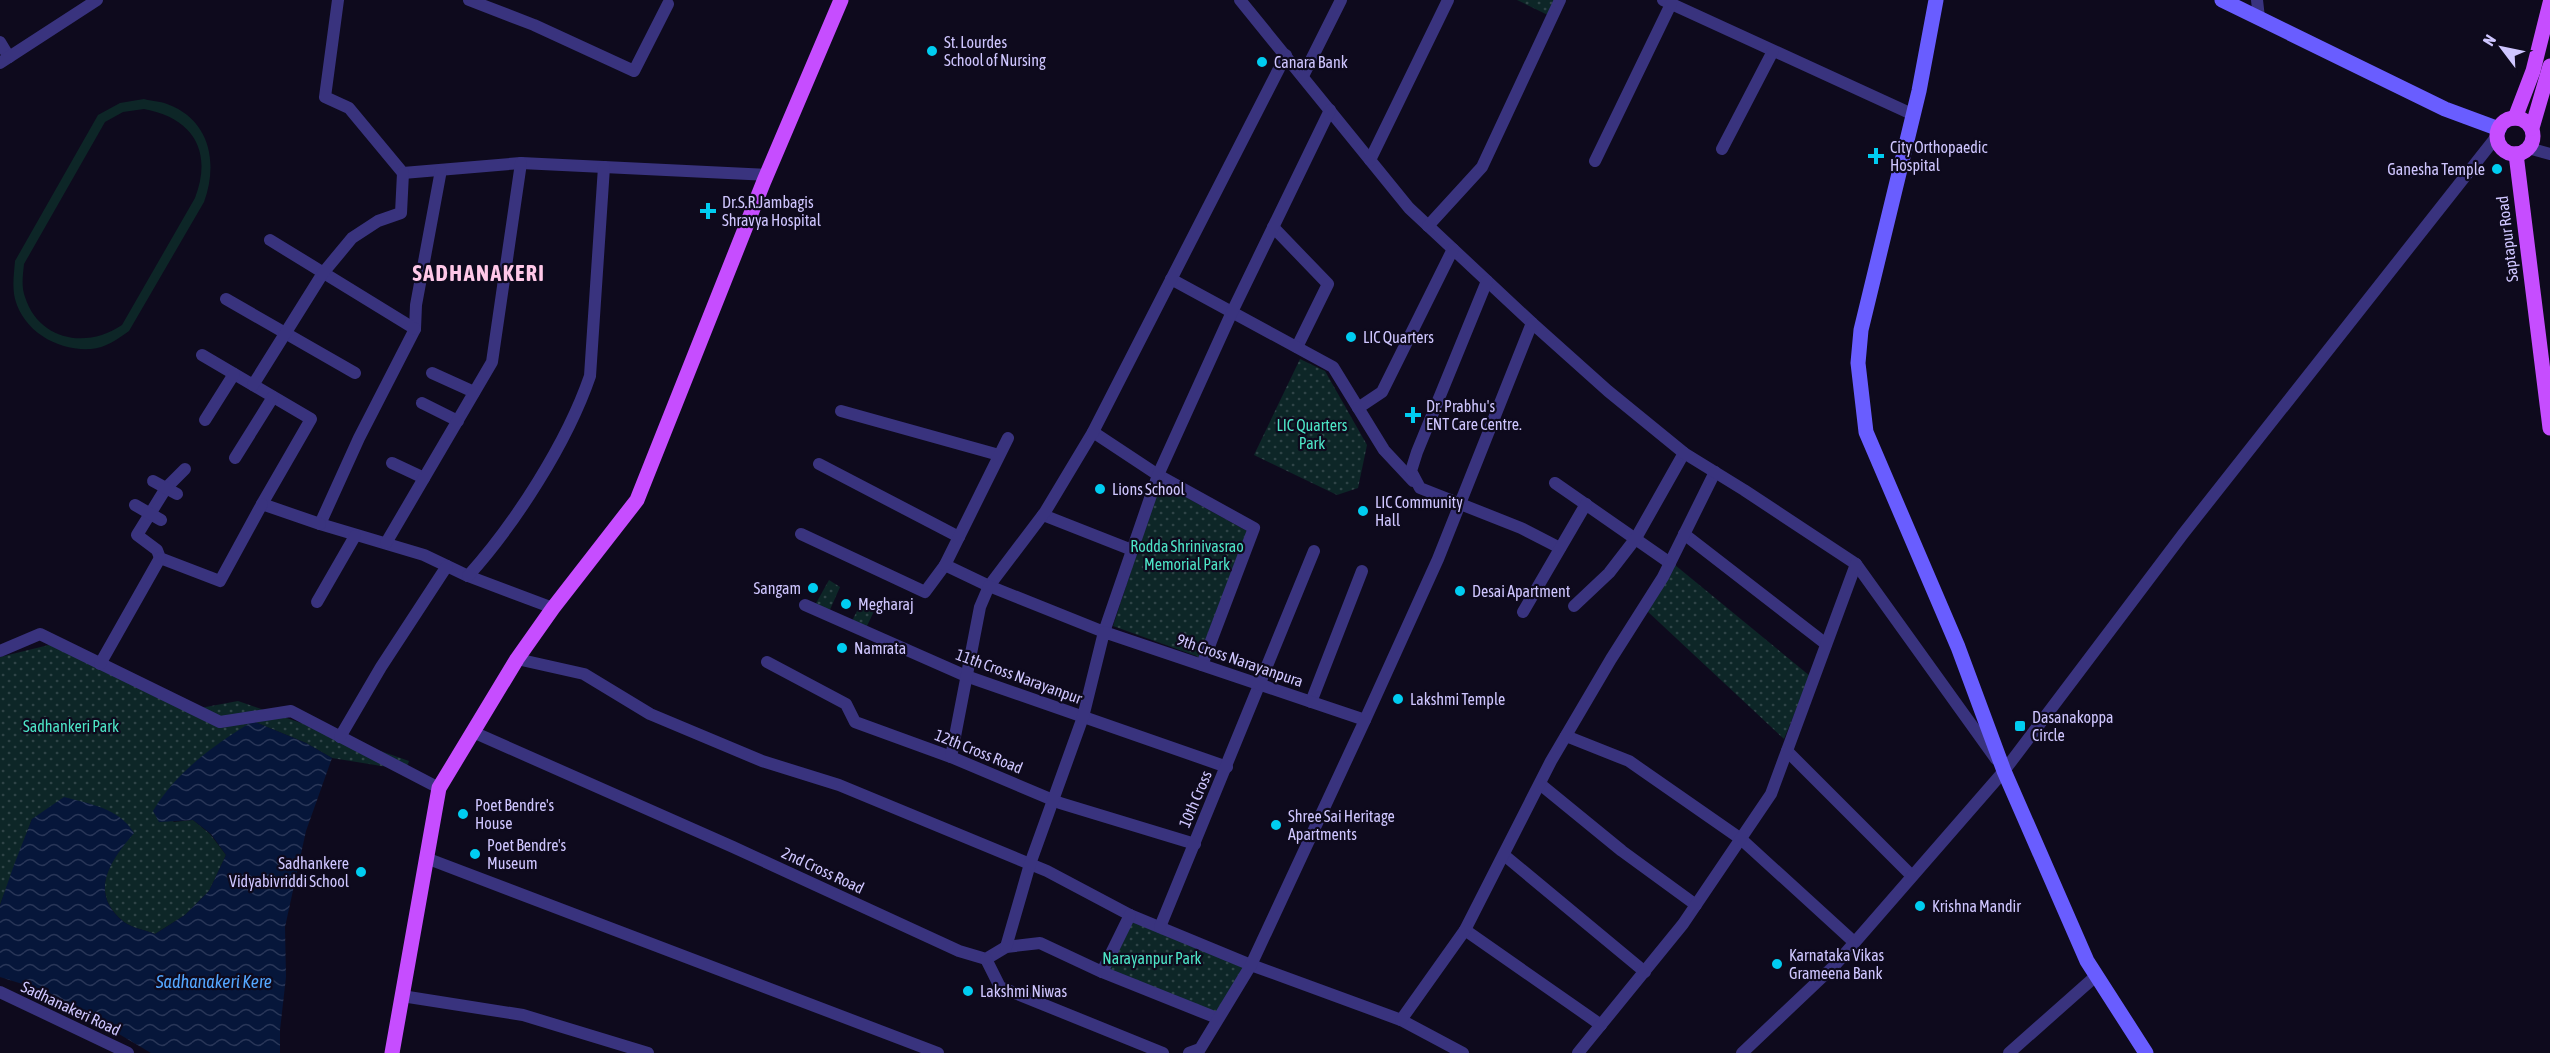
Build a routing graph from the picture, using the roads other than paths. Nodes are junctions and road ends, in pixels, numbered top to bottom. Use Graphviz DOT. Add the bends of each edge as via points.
graph roads {
  1 [pos="97,0"];
  2 [pos="338,0"];
  3 [pos="470,0"];
  4 [pos="842,0"];
  5 [pos="1240,0"];
  6 [pos="1341,0"];
  7 [pos="1448,0"];
  8 [pos="1560,0"];
  9 [pos="1936,0"];
  10 [pos="2222,0"];
  11 [pos="2257,0"];
  12 [pos="1667,2"];
  13 [pos="2550,3"];
  14 [pos="668,4"];
  15 [pos="2259,18"];
  16 [pos="0,42"];
  17 [pos="1773,51"];
  18 [pos="1286,55"];
  19 [pos="5,60"];
  20 [pos="2550,66"];
  21 [pos="1303,76"];
  22 [pos="1330,110"];
  23 [pos="1914,115"];
  24 [pos="2515,118"];
  25 [pos="2532,128"];
  26 [pos="2498,133"];
  27 [pos="1722,148"];
  28 [pos="2522,151"];
  29 [pos="2550,154"];
  30 [pos="1370,160"];
  31 [pos="1595,161"];
  32 [pos="521,163"];
  33 [pos="604,167"];
  34 [pos="441,170"];
  35 [pos="403,173"];
  36 [pos="767,175"];
  37 [pos="1428,226"];
  38 [pos="1273,227"];
  39 [pos="270,240"];
  40 [pos="1453,249"];
  41 [pos="323,273"];
  42 [pos="1171,279"];
  43 [pos="1487,281"];
  44 [pos="226,299"];
  45 [pos="1232,312"];
  46 [pos="1532,322"];
  47 [pos="415,329"];
  48 [pos="285,333"];
  49 [pos="1297,347"];
  50 [pos="202,355"];
  51 [pos="355,373"];
  52 [pos="432,373"];
  53 [pos="234,374"];
  54 [pos="253,385"];
  55 [pos="474,392"];
  56 [pos="273,397"];
  57 [pos="422,403"];
  58 [pos="1358,408"];
  59 [pos="841,411"];
  60 [pos="205,420"];
  61 [pos="458,421"];
  62 [pos="2550,428"];
  63 [pos="1093,432"];
  64 [pos="1008,438"];
  65 [pos="1684,453"];
  66 [pos="999,455"];
  67 [pos="235,458"];
  68 [pos="392,463"];
  69 [pos="819,464"];
  70 [pos="185,469"];
  71 [pos="1715,472"];
  72 [pos="1158,475"];
  73 [pos="424,478"];
  74 [pos="153,481"];
  75 [pos="1555,483"];
  76 [pos="1420,488"];
  77 [pos="171,491"];
  78 [pos="262,504"];
  79 [pos="1461,504"];
  80 [pos="1586,504"];
  81 [pos="135,505"];
  82 [pos="1043,515"];
  83 [pos="156,517"];
  84 [pos="320,524"];
  85 [pos="801,534"];
  86 [pos="1684,534"];
  87 [pos="355,536"];
  88 [pos="959,537"];
  89 [pos="1636,538"];
  90 [pos="386,543"];
  91 [pos="1560,548"];
  92 [pos="1132,550"];
  93 [pos="1314,551"];
  94 [pos="160,558"];
  95 [pos="1670,562"];
  96 [pos="1856,564"];
  97 [pos="945,565"];
  98 [pos="447,566"];
  99 [pos="1362,571"];
  100 [pos="468,576"];
  101 [pos="988,586"];
  102 [pos="317,602"];
  103 [pos="805,604"];
  104 [pos="1574,606"];
  105 [pos="553,608"];
  106 [pos="1523,612"];
  107 [pos="1104,632"];
  108 [pos="1826,644"];
  109 [pos="0,651"];
  110 [pos="517,659"];
  111 [pos="767,662"];
  112 [pos="100,664"];
  113 [pos="1202,665"];
  114 [pos="966,676"];
  115 [pos="1261,685"];
  116 [pos="1311,702"];
  117 [pos="1083,717"];
  118 [pos="1365,720"];
  119 [pos="473,732"];
  120 [pos="340,736"];
  121 [pos="1566,736"];
  122 [pos="1787,751"];
  123 [pos="951,757"];
  124 [pos="1227,767"];
  125 [pos="2004,771"];
  126 [pos="1540,783"];
  127 [pos="439,788"];
  128 [pos="1054,800"];
  129 [pos="1741,839"];
  130 [pos="1195,844"];
  131 [pos="1504,855"];
  132 [pos="426,858"];
  133 [pos="1030,864"];
  134 [pos="1912,876"];
  135 [pos="1696,905"];
  136 [pos="1130,915"];
  137 [pos="1160,927"];
  138 [pos="1465,930"];
  139 [pos="1854,942"];
  140 [pos="1006,947"];
  141 [pos="986,959"];
  142 [pos="1251,965"];
  143 [pos="1102,972"];
  144 [pos="1645,972"];
  145 [pos="2097,975"];
  146 [pos="0,992"];
  147 [pos="402,996"];
  148 [pos="1217,1018"];
  149 [pos="1401,1020"];
  150 [pos="1601,1025"];
  151 [pos="128,1053"];
  152 [pos="392,1053"];
  153 [pos="648,1053"];
  154 [pos="938,1053"];
  155 [pos="1163,1053"];
  156 [pos="1189,1053"];
  157 [pos="1464,1053"];
  158 [pos="1578,1053"];
  159 [pos="1742,1053"];
  160 [pos="2009,1053"];
  161 [pos="2146,1053"];
  1 -- 19 [label="street"];
  2 -- 35 [label="street" via="325,97 350,108"];
  3 -- 14 [label="street" via="634,71"];
  4 -- 36 [label="main road"];
  5 -- 18 [label="street"];
  6 -- 21 [label="street"];
  7 -- 30 [label="street"];
  8 -- 37 [label="street" via="1482,167"];
  9 -- 23 [label="street"];
  10 -- 15 [label="street"];
  11 -- 15 [label="street"];
  12 -- 17 [label="street"];
  12 -- 31 [label="street"];
  13 -- 24 [label="main road" via="2533,71"];
  15 -- 26 [label="street"];
  16 -- 19 [label="street"];
  17 -- 23 [label="street"];
  17 -- 27 [label="street"];
  18 -- 21 [label="street"];
  18 -- 42 [label="street"];
  20 -- 25 [label="main road"];
  21 -- 22 [label="street"];
  22 -- 30 [label="street"];
  22 -- 38 [label="street"];
  23 -- 125 [label="street" via="1861,330 1858,363 1866,432 1958,647"];
  24 -- 25 [label="main road"];
  24 -- 26 [label="main road" via="2502,123"];
  25 -- 28 [label="main road" via="2532,142"];
  26 -- 28 [label="main road" via="2503,148"];
  26 -- 125 [label="street" via="2183,534"];
  28 -- 29 [label="street"];
  28 -- 62 [label="main road, Saptapur Road"];
  30 -- 37 [label="street"];
  32 -- 33 [label="street"];
  32 -- 34 [label="street"];
  32 -- 55 [label="street" via="492,362"];
  33 -- 36 [label="street"];
  33 -- 100 [label="street" via="590,376 553,455 492,550"];
  34 -- 35 [label="street"];
  34 -- 47 [label="street"];
  35 -- 41 [label="street" via="400,213 351,238"];
  36 -- 105 [label="main road" via="637,500"];
  37 -- 40 [label="street"];
  38 -- 45 [label="street"];
  38 -- 49 [label="street" via="1328,284"];
  39 -- 41 [label="street"];
  40 -- 43 [label="street"];
  40 -- 58 [label="street" via="1382,392"];
  41 -- 47 [label="street"];
  41 -- 48 [label="street"];
  42 -- 45 [label="street"];
  42 -- 63 [label="street"];
  43 -- 46 [label="street"];
  43 -- 76 [label="street" via="1417,452 1411,471"];
  44 -- 48 [label="street"];
  45 -- 49 [label="street"];
  45 -- 72 [label="street"];
  46 -- 65 [label="street"];
  46 -- 79 [label="street"];
  47 -- 84 [label="street"];
  48 -- 51 [label="street"];
  48 -- 54 [label="street"];
  49 -- 58 [label="street" via="1334,368"];
  50 -- 53 [label="street"];
  52 -- 55 [label="street"];
  53 -- 54 [label="street"];
  53 -- 60 [label="street"];
  54 -- 56 [label="street"];
  55 -- 61 [label="street"];
  56 -- 67 [label="street"];
  56 -- 78 [label="street" via="311,419"];
  57 -- 61 [label="street"];
  58 -- 76 [label="street" via="1384,450"];
  59 -- 66 [label="street"];
  61 -- 73 [label="street"];
  63 -- 72 [label="street"];
  63 -- 82 [label="street"];
  64 -- 66 [label="street"];
  65 -- 71 [label="street"];
  65 -- 89 [label="street"];
  66 -- 88 [label="street"];
  68 -- 73 [label="street"];
  69 -- 88 [label="street"];
  70 -- 77 [label="street"];
  71 -- 86 [label="street"];
  71 -- 96 [label="street"];
  72 -- 92 [label="street"];
  72 -- 113 [label="street" via="1254,528"];
  73 -- 90 [label="street"];
  74 -- 77 [label="street"];
  75 -- 80 [label="street"];
  76 -- 79 [label="street"];
  77 -- 83 [label="street"];
  78 -- 84 [label="street"];
  78 -- 94 [label="street" via="220,581"];
  79 -- 91 [label="street"];
  79 -- 118 [label="street"];
  80 -- 89 [label="street"];
  80 -- 91 [label="street"];
  81 -- 83 [label="street"];
  82 -- 92 [label="street"];
  82 -- 101 [label="street"];
  83 -- 94 [label="street" via="137,535 157,550"];
  84 -- 87 [label="street"];
  85 -- 97 [label="street" via="925,592"];
  86 -- 95 [label="street"];
  86 -- 108 [label="street"];
  87 -- 90 [label="street"];
  87 -- 102 [label="street"];
  88 -- 97 [label="street"];
  89 -- 95 [label="street"];
  89 -- 104 [label="street" via="1610,573"];
  90 -- 98 [label="street"];
  91 -- 106 [label="street"];
  92 -- 107 [label="street"];
  93 -- 115 [label="street, 10th Cross"];
  94 -- 112 [label="street"];
  95 -- 121 [label="street"];
  96 -- 108 [label="street"];
  96 -- 125 [label="street"];
  97 -- 101 [label="street, 9th Cross Narayanpura"];
  98 -- 100 [label="street"];
  98 -- 120 [label="street"];
  99 -- 116 [label="street"];
  100 -- 105 [label="street"];
  101 -- 107 [label="street, 9th Cross Narayanpura"];
  101 -- 114 [label="street"];
  103 -- 114 [label="street, 11th Cross Narayanpur"];
  105 -- 110 [label="main road"];
  107 -- 113 [label="street, 9th Cross Narayanpura"];
  107 -- 117 [label="street"];
  108 -- 122 [label="street"];
  109 -- 112 [label="street" via="40,634"];
  110 -- 119 [label="main road"];
  110 -- 133 [label="street" via="584,674 650,714 762,761 839,785"];
  111 -- 123 [label="street, 12th Cross Road" via="846,704 855,722"];
  112 -- 120 [label="street" via="220,722 291,711"];
  113 -- 115 [label="street, 9th Cross Narayanpura"];
  114 -- 117 [label="street, 11th Cross Narayanpur"];
  114 -- 123 [label="street"];
  115 -- 116 [label="street, 9th Cross Narayanpura"];
  115 -- 124 [label="street, 10th Cross"];
  116 -- 118 [label="street, 9th Cross Narayanpura"];
  117 -- 124 [label="street, 11th Cross Narayanpur"];
  117 -- 128 [label="street"];
  118 -- 142 [label="street"];
  119 -- 127 [label="main road"];
  119 -- 141 [label="street, 2nd Cross Road" via="959,951"];
  120 -- 127 [label="street"];
  121 -- 126 [label="street"];
  121 -- 129 [label="street" via="1629,761"];
  122 -- 129 [label="street" via="1771,794"];
  122 -- 134 [label="street"];
  123 -- 128 [label="street, 12th Cross Road"];
  124 -- 130 [label="street, 10th Cross"];
  125 -- 134 [label="street"];
  125 -- 145 [label="street" via="2087,961"];
  126 -- 131 [label="street"];
  126 -- 135 [label="street" via="1622,851"];
  127 -- 132 [label="main road"];
  128 -- 130 [label="street, 12th Cross Road"];
  128 -- 133 [label="street"];
  129 -- 135 [label="street"];
  129 -- 139 [label="street"];
  130 -- 137 [label="street, 10th Cross"];
  131 -- 138 [label="street"];
  131 -- 144 [label="street"];
  132 -- 147 [label="main road"];
  132 -- 154 [label="street"];
  133 -- 136 [label="street"];
  133 -- 140 [label="street"];
  134 -- 139 [label="street"];
  135 -- 144 [label="street"];
  136 -- 137 [label="street"];
  136 -- 143 [label="street"];
  137 -- 142 [label="street"];
  138 -- 149 [label="street"];
  138 -- 150 [label="street"];
  139 -- 159 [label="street"];
  140 -- 141 [label="street"];
  140 -- 143 [label="street" via="1040,943"];
  141 -- 155 [label="street" via="1000,987"];
  142 -- 148 [label="street"];
  142 -- 149 [label="street"];
  143 -- 148 [label="street"];
  144 -- 150 [label="street"];
  145 -- 160 [label="street"];
  145 -- 161 [label="street"];
  146 -- 151 [label="street, Sadhanakeri Road"];
  147 -- 152 [label="main road"];
  147 -- 153 [label="street" via="523,1015"];
  148 -- 156 [label="street" via="1200,1049"];
  149 -- 157 [label="street"];
  150 -- 158 [label="street"];
}
